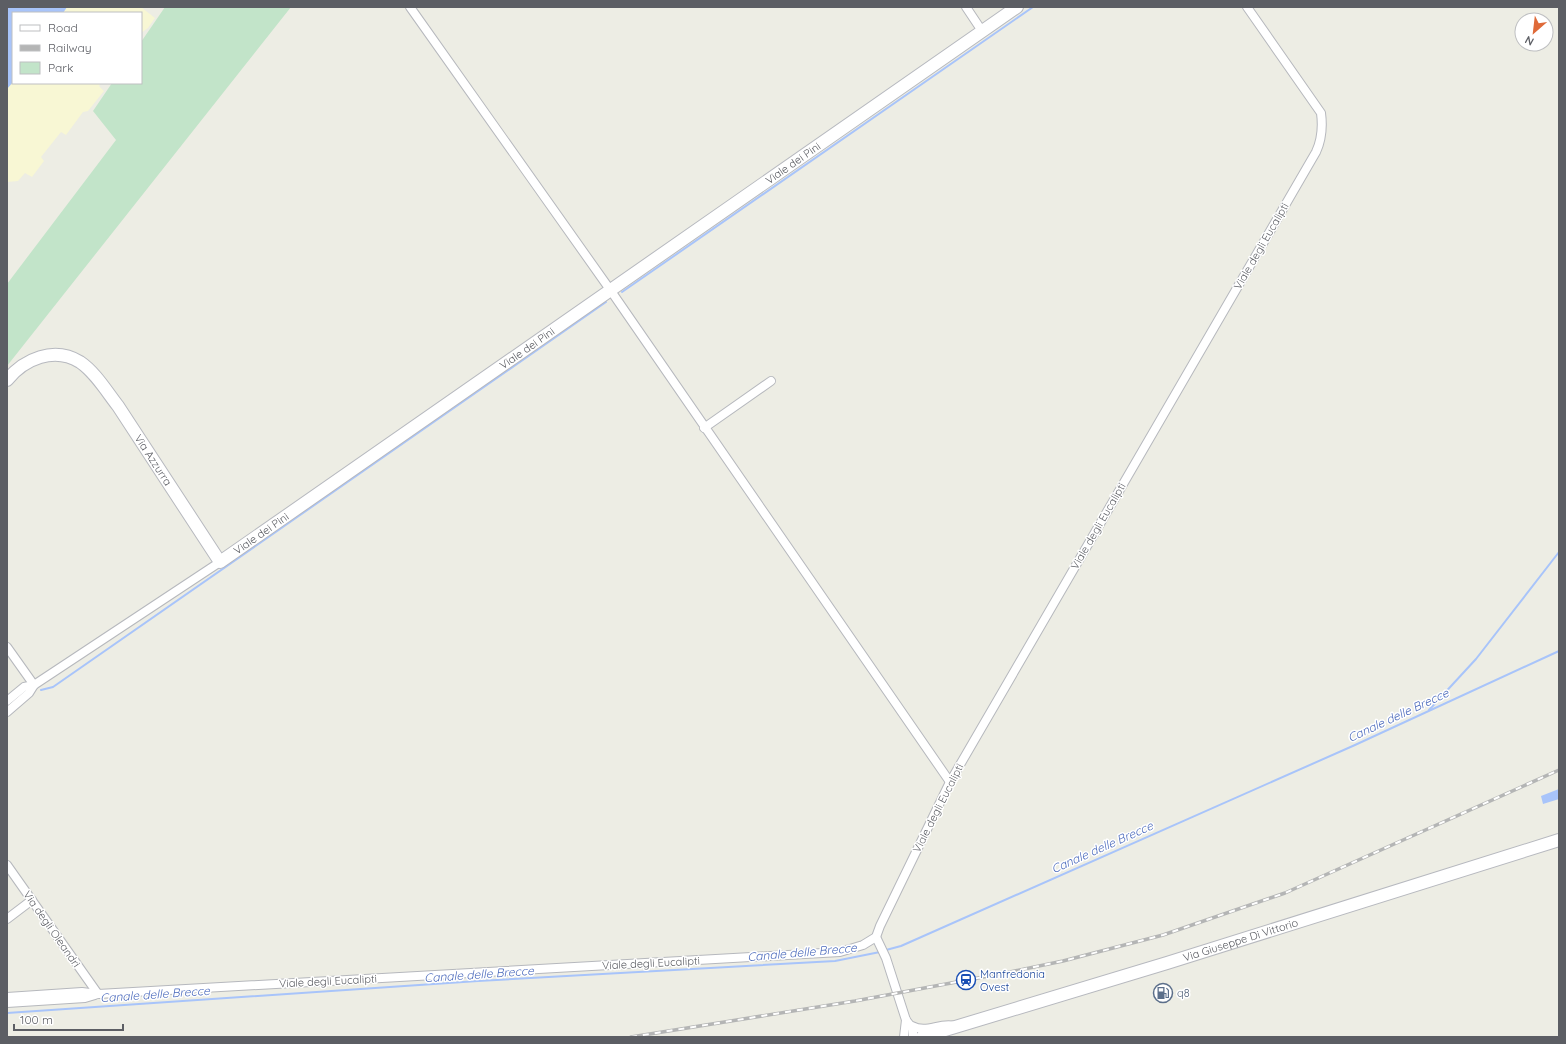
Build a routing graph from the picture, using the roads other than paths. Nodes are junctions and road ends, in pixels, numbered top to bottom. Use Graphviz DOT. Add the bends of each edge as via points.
graph roads {
  1 [pos="410,7"];
  2 [pos="966,7"];
  3 [pos="1017,7"];
  4 [pos="1247,7"];
  5 [pos="982,31"];
  6 [pos="611,291"];
  7 [pos="7,380"];
  8 [pos="771,381"];
  9 [pos="704,428"];
  10 [pos="220,562"];
  11 [pos="7,647"];
  12 [pos="34,685"];
  13 [pos="7,701"];
  14 [pos="7,712"];
  15 [pos="950,782"];
  16 [pos="1559,840"];
  17 [pos="7,865"];
  18 [pos="32,900"];
  19 [pos="7,919"];
  20 [pos="878,940"];
  21 [pos="98,994"];
  22 [pos="7,996"];
  23 [pos="7,1003"];
  24 [pos="906,1020"];
  25 [pos="912,1026"];
  26 [pos="955,1026"];
  27 [pos="904,1037"];
  28 [pos="913,1037"];
  29 [pos="922,1037"];
  1 -- 6 [label="street"];
  2 -- 5 [label="street"];
  3 -- 5 [label="street, Viale dei Pini"];
  4 -- 15 [label="street, Viale degli Eucalipti" via="1321,113 1321,140"];
  5 -- 6 [label="street, Viale dei Pini"];
  6 -- 9 [label="street"];
  6 -- 10 [label="street, Viale dei Pini"];
  7 -- 10 [label="street, Via Azzurra" via="31,360 47,355 64,355 80,363 103,385 118,406"];
  8 -- 9 [label="street"];
  9 -- 15 [label="street"];
  10 -- 12 [label="street, Viale dei Pini"];
  11 -- 12 [label="street"];
  12 -- 13 [label="street, Viale dei Pini" via="24,687"];
  12 -- 14 [label="street, Viale dei Pini" via="29,693"];
  15 -- 20 [label="street, Viale degli Eucalipti" via="880,926"];
  16 -- 26 [label="street, Via Giuseppe Di Vittorio" via="1167,963"];
  17 -- 18 [label="street, Via degli Oleandri"];
  18 -- 19 [label="street"];
  18 -- 21 [label="street, Via degli Oleandri"];
  20 -- 21 [label="street, Viale degli Eucalipti" via="840,952"];
  20 -- 24 [label="street"];
  21 -- 22 [label="street, Viale degli Eucalipti" via="82,992"];
  21 -- 23 [label="street, Viale degli Eucalipti" via="85,998"];
  24 -- 25 [label="street"];
  24 -- 27 [label="street"];
  25 -- 26 [label="street" via="923,1030 946,1024"];
  25 -- 28 [label="street"];
  26 -- 29 [label="street, Via Giuseppe Di Vittorio"];
}
